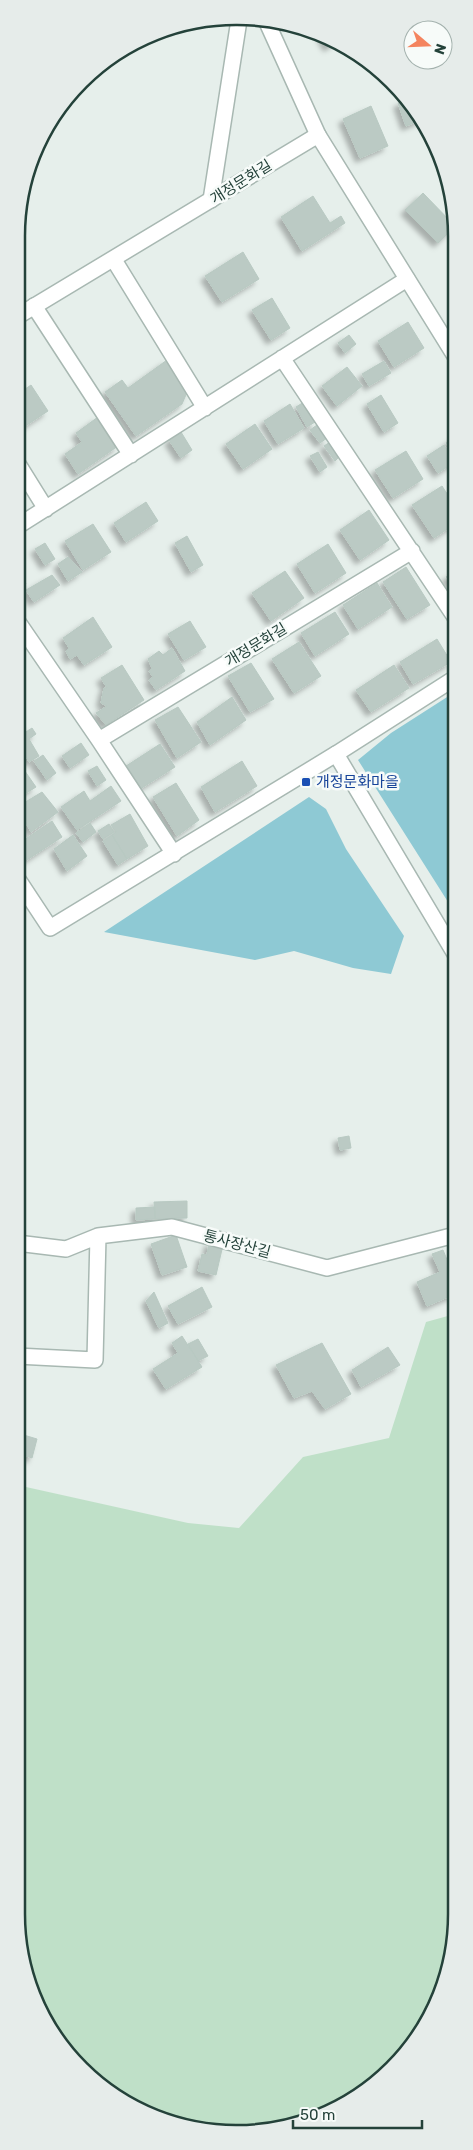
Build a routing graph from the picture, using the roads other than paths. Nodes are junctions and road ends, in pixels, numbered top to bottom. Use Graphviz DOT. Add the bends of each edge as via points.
graph roads {
  1 [pos="237,25"];
  2 [pos="269,28"];
  3 [pos="318,135"];
  4 [pos="211,200"];
  5 [pos="114,260"];
  6 [pos="407,279"];
  7 [pos="34,306"];
  8 [pos="25,312"];
  9 [pos="448,345"];
  10 [pos="282,358"];
  11 [pos="205,408"];
  12 [pos="131,454"];
  13 [pos="25,475"];
  14 [pos="46,508"];
  15 [pos="25,522"];
  16 [pos="412,551"];
  17 [pos="448,607"];
  18 [pos="25,632"];
  19 [pos="448,682"];
  20 [pos="99,740"];
  21 [pos="336,754"];
  22 [pos="174,854"];
  23 [pos="25,890"];
  24 [pos="448,942"];
  25 [pos="98,1236"];
  26 [pos="448,1237"];
  27 [pos="25,1244"];
  28 [pos="25,1356"];
  1 -- 4 [label="street"];
  2 -- 3 [label="street"];
  3 -- 4 [label="street, 개정문화길"];
  3 -- 6 [label="street"];
  4 -- 5 [label="street, 개정문화길"];
  5 -- 7 [label="street, 개정문화길"];
  5 -- 11 [label="street"];
  6 -- 9 [label="street"];
  6 -- 10 [label="street"];
  7 -- 8 [label="street, 개정문화길"];
  7 -- 12 [label="street"];
  10 -- 11 [label="street"];
  10 -- 16 [label="street"];
  11 -- 12 [label="street"];
  12 -- 14 [label="street"];
  13 -- 14 [label="street"];
  14 -- 15 [label="street"];
  16 -- 17 [label="street"];
  16 -- 20 [label="street, 개정문화길"];
  18 -- 20 [label="street"];
  19 -- 21 [label="street"];
  20 -- 22 [label="street"];
  21 -- 22 [label="street"];
  21 -- 24 [label="street"];
  22 -- 23 [label="street" via="50,928"];
  25 -- 26 [label="street, 통사장산길" via="172,1227 326,1268"];
  25 -- 27 [label="street, 통사장산길" via="66,1249"];
  25 -- 28 [label="street" via="95,1360"];
}
